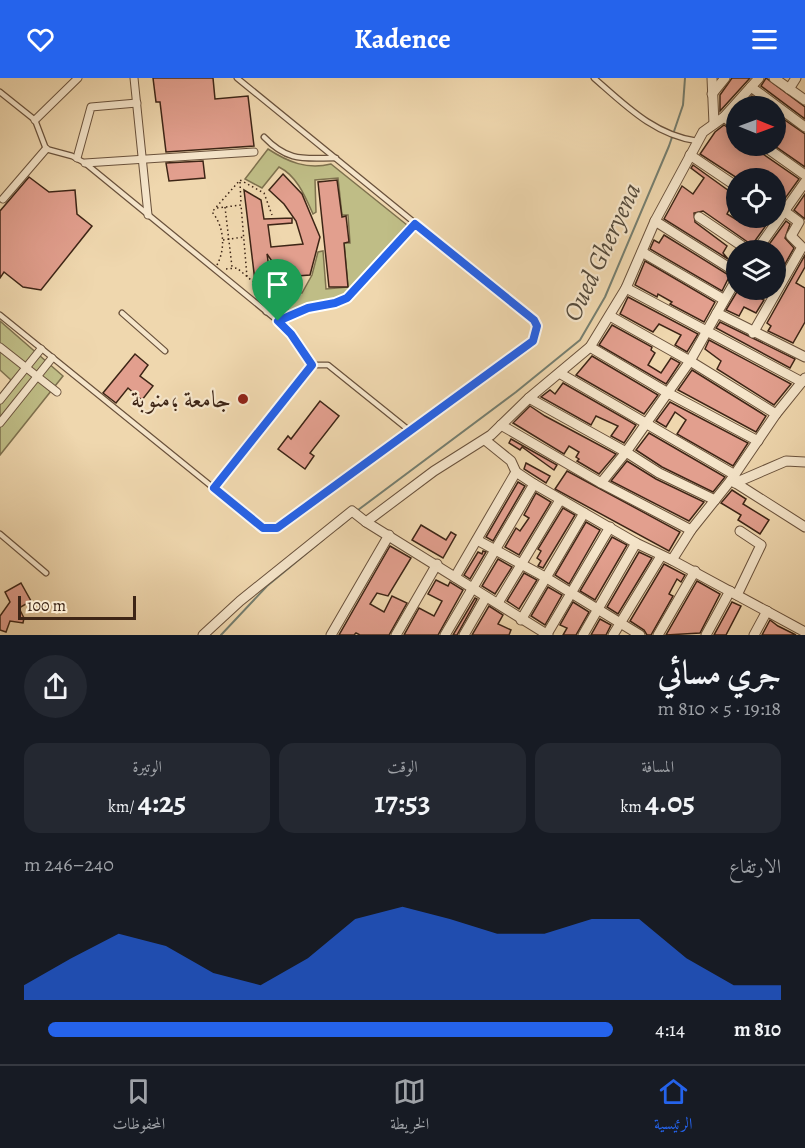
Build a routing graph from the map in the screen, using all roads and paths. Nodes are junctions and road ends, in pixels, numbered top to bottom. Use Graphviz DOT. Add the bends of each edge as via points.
graph roads {
  1 [pos="78,78"];
  2 [pos="134,78"];
  3 [pos="237,78"];
  4 [pos="594,78"];
  5 [pos="712,78"];
  6 [pos="725,78"];
  7 [pos="759,78"];
  8 [pos="774,78"];
  9 [pos="796,78"];
  10 [pos="751,87"];
  11 [pos="789,89"];
  12 [pos="0,92"];
  13 [pos="712,93"];
  14 [pos="805,100"];
  15 [pos="136,103"];
  16 [pos="724,117"];
  17 [pos="35,120"];
  18 [pos="714,124"];
  19 [pos="805,127"];
  20 [pos="264,137"];
  21 [pos="699,141"];
  22 [pos="46,149"];
  23 [pos="254,152"];
  24 [pos="690,155"];
  25 [pos="778,156"];
  26 [pos="77,158"];
  27 [pos="336,159"];
  28 [pos="141,161"];
  29 [pos="85,163"];
  30 [pos="805,175"];
  31 [pos="726,179"];
  32 [pos="240,180"];
  33 [pos="805,182"];
  34 [pos="3,199"];
  35 [pos="241,205"];
  36 [pos="786,206"];
  37 [pos="225,207"];
  38 [pos="216,208"];
  39 [pos="148,215"];
  40 [pos="272,215"];
  41 [pos="786,216"];
  42 [pos="699,217"];
  43 [pos="655,221"];
  44 [pos="415,224"];
  45 [pos="802,224"];
  46 [pos="244,237"];
  47 [pos="228,239"];
  48 [pos="222,240"];
  49 [pos="733,240"];
  50 [pos="642,252"];
  51 [pos="726,266"];
  52 [pos="232,267"];
  53 [pos="248,278"];
  54 [pos="290,281"];
  55 [pos="626,288"];
  56 [pos="726,295"];
  57 [pos="723,299"];
  58 [pos="275,301"];
  59 [pos="266,312"];
  60 [pos="122,313"];
  61 [pos="717,313"];
  62 [pos="0,315"];
  63 [pos="610,316"];
  64 [pos="278,321"];
  65 [pos="708,331"];
  66 [pos="753,333"];
  67 [pos="0,347"];
  68 [pos="590,347"];
  69 [pos="41,349"];
  70 [pos="165,351"];
  71 [pos="805,357"];
  72 [pos="52,358"];
  73 [pos="690,361"];
  74 [pos="312,365"];
  75 [pos="26,368"];
  76 [pos="561,374"];
  77 [pos="36,377"];
  78 [pos="804,380"];
  79 [pos="57,392"];
  80 [pos="668,393"];
  81 [pos="530,398"];
  82 [pos="0,400"];
  83 [pos="776,414"];
  84 [pos="0,423"];
  85 [pos="647,423"];
  86 [pos="501,424"];
  87 [pos="410,432"];
  88 [pos="485,440"];
  89 [pos="758,441"];
  90 [pos="626,452"];
  91 [pos="805,462"];
  92 [pos="516,472"];
  93 [pos="734,479"];
  94 [pos="601,483"];
  95 [pos="534,484"];
  96 [pos="214,488"];
  97 [pos="560,500"];
  98 [pos="715,500"];
  99 [pos="584,513"];
  100 [pos="366,522"];
  101 [pos="610,527"];
  102 [pos="805,527"];
  103 [pos="691,530"];
  104 [pos="740,531"];
  105 [pos="0,534"];
  106 [pos="389,535"];
  107 [pos="477,540"];
  108 [pos="636,543"];
  109 [pos="494,550"];
  110 [pos="661,556"];
  111 [pos="672,560"];
  112 [pos="436,564"];
  113 [pos="522,566"];
  114 [pos="695,571"];
  115 [pos="46,573"];
  116 [pos="455,577"];
  117 [pos="545,577"];
  118 [pos="472,587"];
  119 [pos="734,593"];
  120 [pos="571,594"];
  121 [pos="486,597"];
  122 [pos="498,603"];
  123 [pos="597,609"];
  124 [pos="767,611"];
  125 [pos="521,620"];
  126 [pos="619,623"];
  127 [pos="805,632"];
  128 [pos="204,635"];
  129 [pos="331,635"];
  130 [pos="396,635"];
  131 [pos="445,635"];
  132 [pos="464,635"];
  133 [pos="548,635"];
  134 [pos="583,635"];
  135 [pos="613,635"];
  136 [pos="640,635"];
  137 [pos="658,635"];
  138 [pos="706,635"];
  139 [pos="754,635"];
  1 -- 17 [label="street"];
  2 -- 15 [label="street"];
  3 -- 27 [label="lane"];
  4 -- 21 [label="lane" via="651,125"];
  5 -- 13 [label="street"];
  6 -- 13 [label="street"];
  7 -- 10 [label="street"];
  8 -- 11 [label="street"];
  9 -- 11 [label="street"];
  10 -- 16 [label="street"];
  10 -- 19 [label="street"];
  11 -- 14 [label="street"];
  12 -- 17 [label="lane"];
  13 -- 18 [label="street"];
  15 -- 26 [label="street" via="91,107"];
  15 -- 28 [label="street"];
  16 -- 18 [label="street"];
  17 -- 22 [label="lane"];
  18 -- 21 [label="street"];
  20 -- 27 [label="lane" via="297,157"];
  21 -- 24 [label="street"];
  22 -- 26 [label="lane"];
  22 -- 34 [label="street"];
  23 -- 28 [label="street"];
  24 -- 31 [label="street"];
  24 -- 43 [label="street"];
  25 -- 30 [label="street"];
  26 -- 29 [label="lane"];
  27 -- 44 [label="lane"];
  28 -- 29 [label="street"];
  28 -- 39 [label="street"];
  29 -- 39 [label="lane"];
  32 -- 35 [label="path"];
  32 -- 38 [label="path"];
  32 -- 40 [label="path" via="264,193"];
  33 -- 36 [label="street"];
  35 -- 37 [label="path"];
  35 -- 46 [label="path"];
  37 -- 38 [label="path"];
  37 -- 47 [label="path"];
  38 -- 48 [label="path" via="212,212 221,225"];
  39 -- 59 [label="lane"];
  41 -- 45 [label="street"];
  42 -- 49 [label="street"];
  43 -- 50 [label="street"];
  43 -- 51 [label="street"];
  44 -- 64 [label="lane" via="347,298"];
  44 -- 87 [label="lane" via="537,326 533,341"];
  45 -- 66 [label="street" via="790,236 802,246 801,251"];
  46 -- 47 [label="path"];
  46 -- 53 [label="path"];
  47 -- 48 [label="path"];
  47 -- 52 [label="path"];
  48 -- 52 [label="path" via="223,253 217,265 222,269"];
  50 -- 55 [label="street"];
  50 -- 57 [label="street"];
  52 -- 53 [label="path"];
  53 -- 58 [label="path"];
  54 -- 58 [label="lane"];
  55 -- 63 [label="street"];
  55 -- 65 [label="street"];
  56 -- 57 [label="street"];
  57 -- 61 [label="street"];
  58 -- 59 [label="lane"];
  59 -- 64 [label="lane"];
  60 -- 70 [label="lane"];
  61 -- 65 [label="street"];
  61 -- 66 [label="street"];
  62 -- 69 [label="lane"];
  63 -- 68 [label="street"];
  63 -- 73 [label="street"];
  64 -- 74 [label="lane"];
  65 -- 73 [label="street"];
  65 -- 78 [label="street"];
  66 -- 71 [label="street"];
  67 -- 75 [label="street"];
  68 -- 76 [label="street"];
  68 -- 80 [label="street"];
  69 -- 72 [label="lane"];
  69 -- 75 [label="street"];
  72 -- 77 [label="street"];
  72 -- 96 [label="lane"];
  73 -- 80 [label="street"];
  73 -- 83 [label="street"];
  74 -- 87 [label="lane" via="328,365"];
  74 -- 96 [label="lane"];
  75 -- 77 [label="street"];
  75 -- 82 [label="street"];
  76 -- 81 [label="street"];
  76 -- 85 [label="street"];
  77 -- 79 [label="street"];
  77 -- 84 [label="street"];
  78 -- 83 [label="street"];
  80 -- 85 [label="street"];
  80 -- 89 [label="street"];
  81 -- 86 [label="street"];
  81 -- 90 [label="street"];
  83 -- 89 [label="street"];
  85 -- 90 [label="street"];
  85 -- 93 [label="street"];
  86 -- 88 [label="street"];
  86 -- 94 [label="street"];
  87 -- 96 [label="lane" via="277,528 263,528"];
  88 -- 92 [label="street" via="513,463"];
  88 -- 100 [label="street" via="417,483"];
  89 -- 93 [label="street"];
  90 -- 94 [label="street"];
  90 -- 98 [label="street"];
  91 -- 93 [label="street" via="786,461"];
  92 -- 95 [label="street"];
  92 -- 107 [label="street"];
  93 -- 98 [label="street"];
  93 -- 102 [label="street"];
  94 -- 103 [label="street"];
  95 -- 97 [label="street"];
  95 -- 109 [label="street"];
  97 -- 99 [label="street"];
  97 -- 113 [label="street"];
  98 -- 103 [label="street"];
  99 -- 101 [label="street"];
  99 -- 117 [label="street"];
  100 -- 106 [label="street"];
  100 -- 128 [label="street" via="355,513 240,601"];
  101 -- 108 [label="street"];
  101 -- 120 [label="street"];
  103 -- 111 [label="street"];
  104 -- 119 [label="street" via="761,545"];
  105 -- 115 [label="lane"];
  106 -- 112 [label="street"];
  106 -- 129 [label="street"];
  107 -- 109 [label="street"];
  107 -- 116 [label="street"];
  108 -- 110 [label="street"];
  108 -- 123 [label="street"];
  109 -- 113 [label="street"];
  109 -- 118 [label="street"];
  110 -- 111 [label="street"];
  110 -- 126 [label="street"];
  111 -- 114 [label="street"];
  112 -- 116 [label="street"];
  112 -- 130 [label="street"];
  113 -- 117 [label="street"];
  113 -- 122 [label="street"];
  114 -- 119 [label="street"];
  114 -- 137 [label="street"];
  116 -- 118 [label="street"];
  117 -- 120 [label="street"];
  117 -- 125 [label="street"];
  118 -- 121 [label="street"];
  118 -- 131 [label="street"];
  119 -- 124 [label="street"];
  119 -- 138 [label="street"];
  120 -- 123 [label="street"];
  120 -- 133 [label="street"];
  121 -- 122 [label="street"];
  121 -- 132 [label="street"];
  122 -- 125 [label="street"];
  123 -- 126 [label="street"];
  123 -- 134 [label="street"];
  124 -- 127 [label="street"];
  124 -- 139 [label="street"];
  125 -- 133 [label="street"];
  126 -- 135 [label="street"];
  126 -- 136 [label="street"];
}
